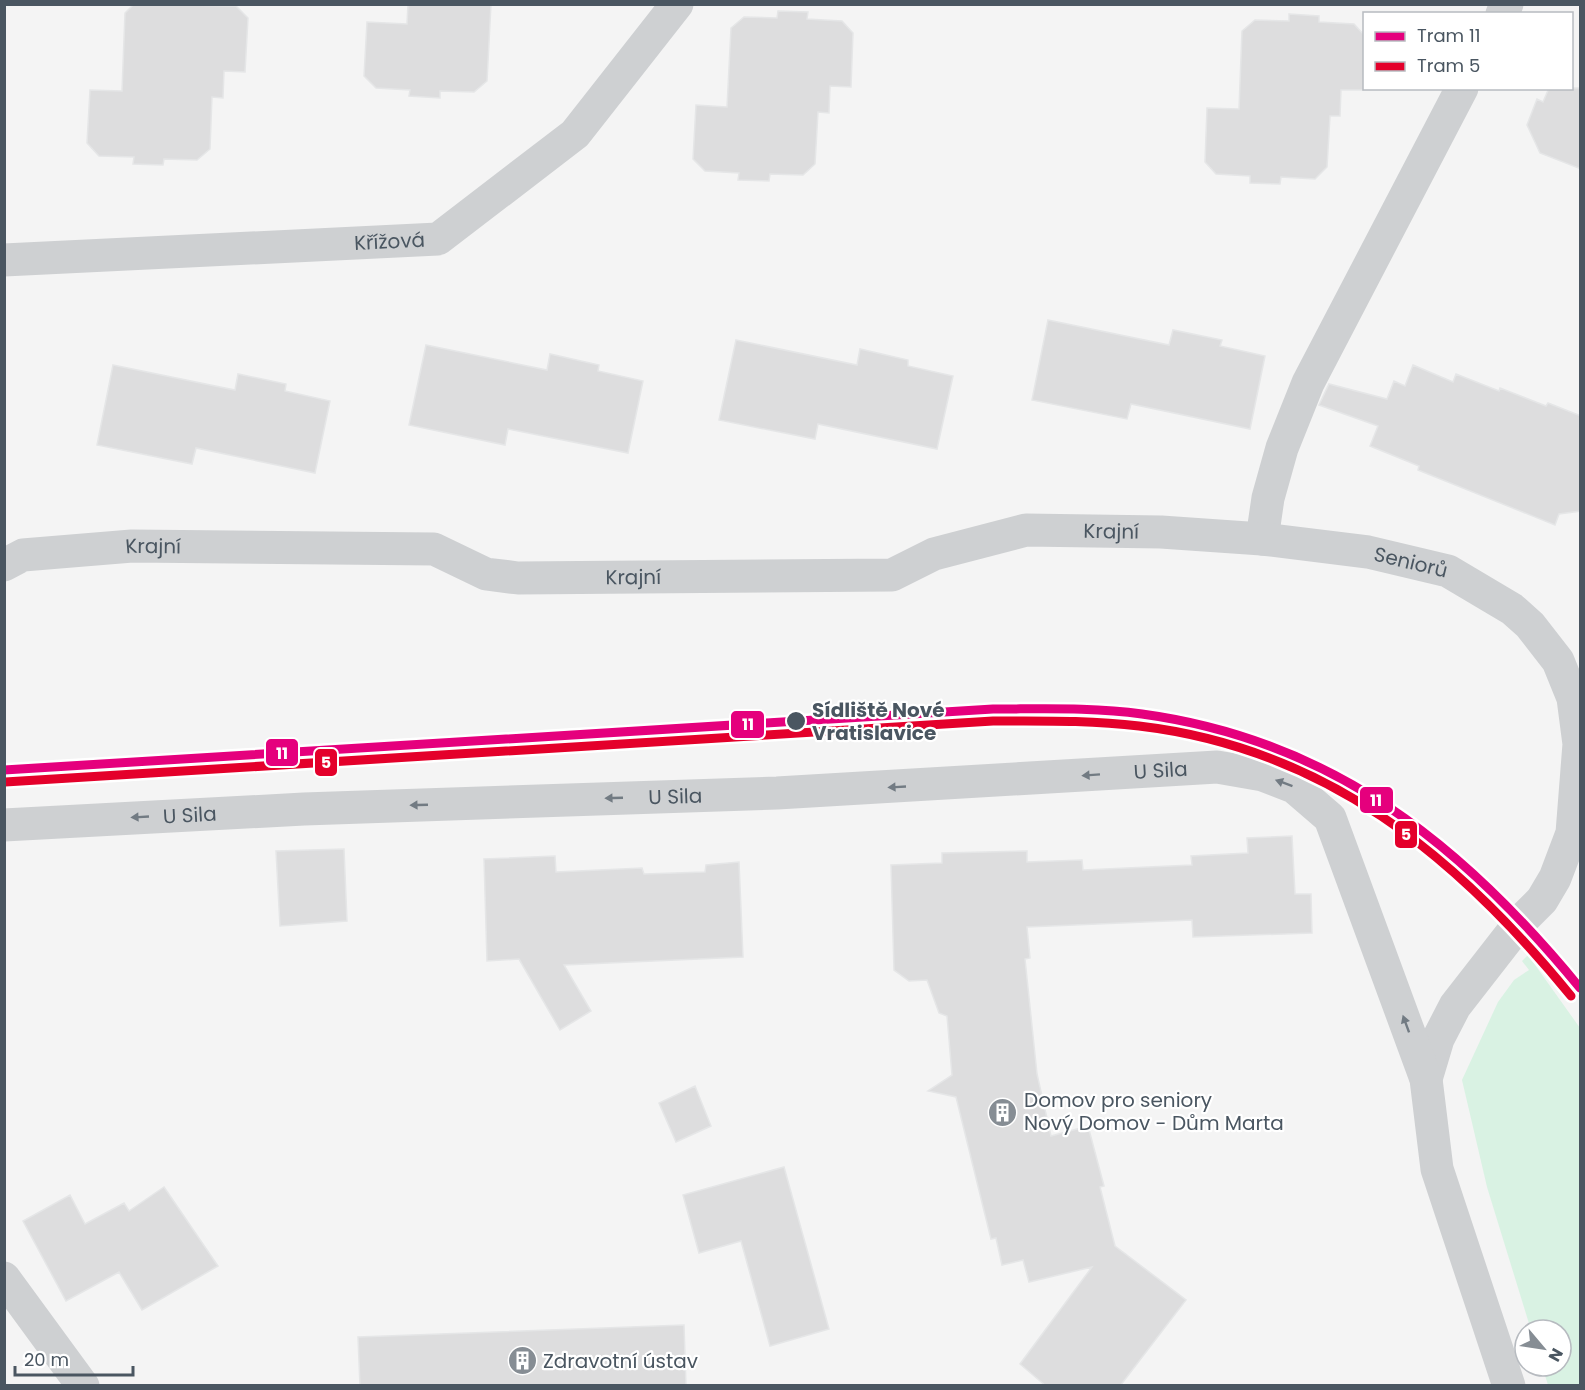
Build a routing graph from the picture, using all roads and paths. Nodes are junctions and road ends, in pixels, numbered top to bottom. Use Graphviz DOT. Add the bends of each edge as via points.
graph roads {
  1 [pos="677,4"];
  2 [pos="1461,90"];
  3 [pos="4,260"];
  4 [pos="1262,539"];
  5 [pos="4,565"];
  6 [pos="1580,744"];
  7 [pos="4,825"];
  8 [pos="1426,1079"];
  9 [pos="4,1278"];
  10 [pos="83,1386"];
  11 [pos="1509,1386"];
  1 -- 3 [label="street, Křížová" via="575,135 438,239"];
  2 -- 4 [label="street" via="1308,382 1282,448"];
  4 -- 5 [label="street, Krajní" via="1161,532 1026,530 934,554 892,575 518,578 486,574 434,549 132,546 23,555"];
  4 -- 6 [label="street, Seniorů" via="1368,552 1448,571 1512,609 1558,661 1573,698"];
  6 -- 8 [label="street, Seniorů" via="1572,833 1555,878 1542,900 1455,1006 1438,1039"];
  8 -- 7 [label="street, U Sila, one-way" via="1330,818 1294,787 1263,775 1217,767 777,793 304,809"];
  8 -- 11 [label="street" via="1437,1169"];
  9 -- 10 [label="street"];
}
